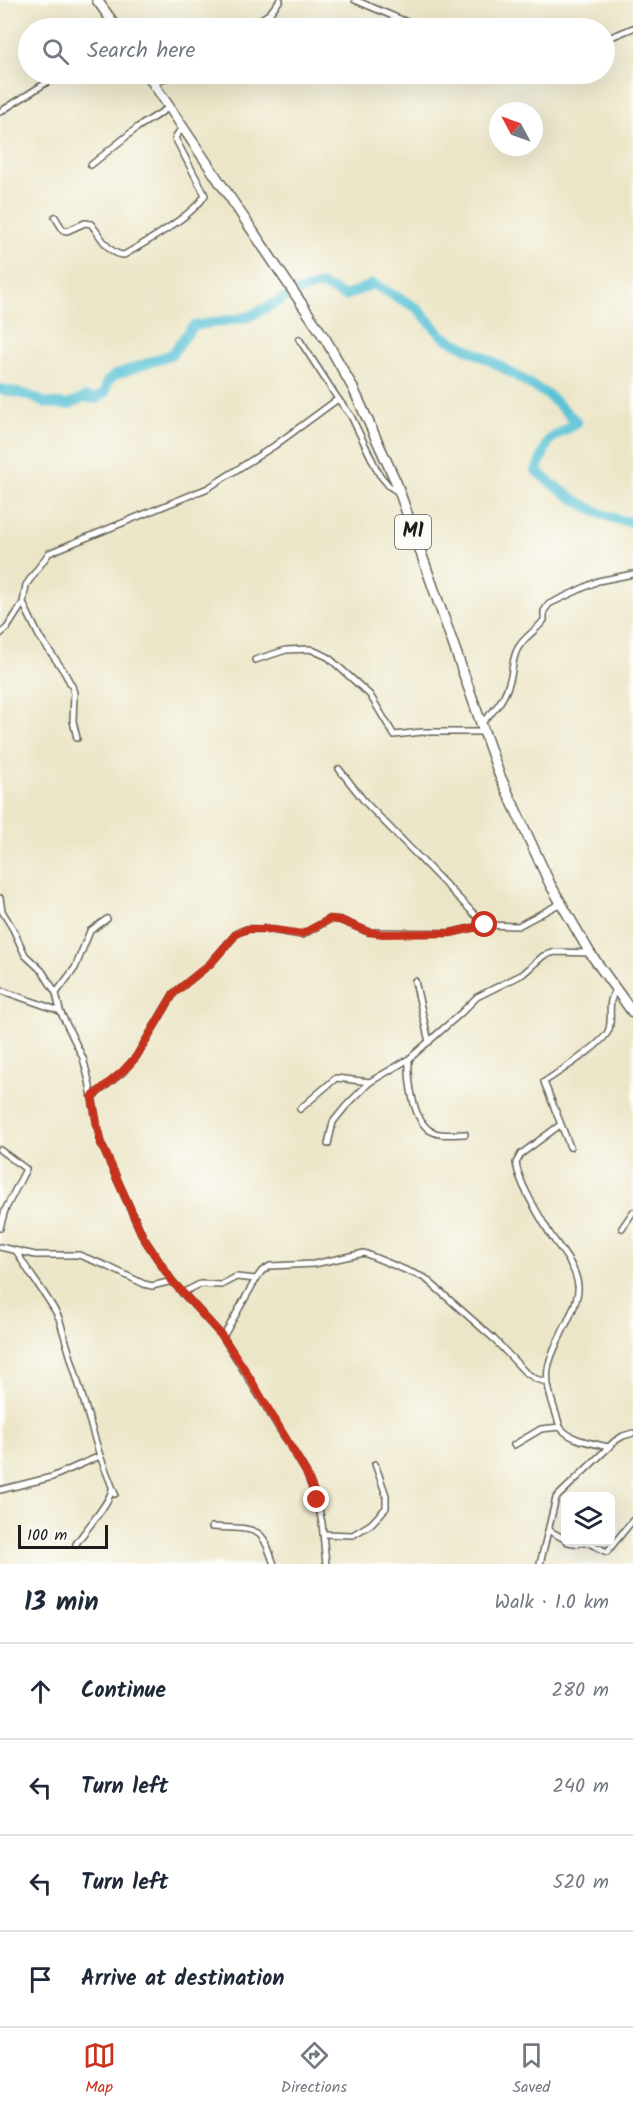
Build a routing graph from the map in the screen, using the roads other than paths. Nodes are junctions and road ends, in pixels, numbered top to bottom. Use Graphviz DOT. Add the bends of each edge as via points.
graph roads {
  1 [pos="97,0"];
  2 [pos="280,0"];
  3 [pos="355,0"];
  4 [pos="110,18"];
  5 [pos="263,18"];
  6 [pos="398,18"];
  7 [pos="633,28"];
  8 [pos="615,35"];
  9 [pos="44,84"];
  10 [pos="154,84"];
  11 [pos="171,107"];
  12 [pos="0,112"];
  13 [pos="184,129"];
  14 [pos="91,165"];
  15 [pos="55,218"];
  16 [pos="299,339"];
  17 [pos="338,399"];
  18 [pos="400,493"];
  19 [pos="633,574"];
  20 [pos="23,603"];
  21 [pos="0,634"];
  22 [pos="255,660"];
  23 [pos="482,728"];
  24 [pos="77,738"];
  25 [pos="339,769"];
  26 [pos="0,898"];
  27 [pos="561,903"];
  28 [pos="107,919"];
  29 [pos="485,925"];
  30 [pos="590,953"];
  31 [pos="415,981"];
  32 [pos="616,988"];
  33 [pos="0,990"];
  34 [pos="56,993"];
  35 [pos="60,1011"];
  36 [pos="633,1013"];
  37 [pos="429,1042"];
  38 [pos="409,1059"];
  39 [pos="370,1082"];
  40 [pos="92,1097"];
  41 [pos="300,1109"];
  42 [pos="560,1125"];
  43 [pos="465,1134"];
  44 [pos="328,1144"];
  45 [pos="570,1147"];
  46 [pos="0,1150"];
  47 [pos="633,1212"];
  48 [pos="0,1228"];
  49 [pos="622,1228"];
  50 [pos="0,1247"];
  51 [pos="17,1252"];
  52 [pos="256,1279"];
  53 [pos="172,1281"];
  54 [pos="182,1293"];
  55 [pos="223,1337"];
  56 [pos="547,1382"];
  57 [pos="560,1427"];
  58 [pos="633,1433"];
  59 [pos="514,1445"];
  60 [pos="609,1447"];
  61 [pos="100,1456"];
  62 [pos="375,1464"];
  63 [pos="112,1487"];
  64 [pos="0,1490"];
  65 [pos="115,1494"];
  66 [pos="633,1520"];
  67 [pos="212,1527"];
  68 [pos="550,1531"];
  69 [pos="323,1534"];
  70 [pos="561,1537"];
  71 [pos="615,1542"];
  72 [pos="76,1544"];
  73 [pos="595,1546"];
  74 [pos="612,1546"];
  75 [pos="274,1564"];
  76 [pos="326,1564"];
  77 [pos="540,1564"];
  1 -- 4 [label="highway"];
  2 -- 5 [label="street"];
  3 -- 6 [label="street"];
  7 -- 8 [label="street"];
  9 -- 12 [label="street"];
  10 -- 11 [label="highway, M1"];
  11 -- 13 [label="highway, M1"];
  11 -- 14 [label="street" via="138,127"];
  13 -- 15 [label="street" via="175,138 205,195 172,225 124,255 117,255 91,224 67,231"];
  13 -- 18 [label="highway, M1" via="333,352"];
  16 -- 17 [label="street"];
  17 -- 18 [label="street" via="351,416 379,474"];
  17 -- 20 [label="street" via="208,488 49,553 26,585"];
  18 -- 23 [label="highway, M1"];
  19 -- 23 [label="street" via="598,581 549,604 544,620 515,654 503,700"];
  20 -- 21 [label="street"];
  20 -- 24 [label="street" via="72,686"];
  22 -- 23 [label="street" via="286,650 310,650 328,657 370,696 394,735"];
  23 -- 27 [label="highway, M1" via="499,774"];
  25 -- 29 [label="street" via="365,802"];
  26 -- 34 [label="street" via="2,911 25,955 42,971"];
  27 -- 29 [label="street" via="518,926"];
  27 -- 30 [label="highway, M1"];
  28 -- 34 [label="street" via="90,931 75,968"];
  29 -- 40 [label="street" via="450,933 383,934 330,919 302,934 266,929 237,933 210,964 174,993 136,1057"];
  30 -- 32 [label="highway, M1"];
  30 -- 37 [label="street" via="555,952 543,956 523,974 477,997"];
  31 -- 37 [label="street"];
  32 -- 36 [label="highway, M1"];
  32 -- 42 [label="street" via="609,1002 609,1026 604,1038 544,1082"];
  33 -- 35 [label="street"];
  34 -- 35 [label="street"];
  35 -- 40 [label="street" via="83,1058"];
  37 -- 38 [label="street"];
  38 -- 39 [label="street"];
  38 -- 43 [label="street" via="410,1087 428,1130 445,1135"];
  39 -- 41 [label="street" via="336,1078"];
  39 -- 44 [label="street" via="333,1122"];
  40 -- 53 [label="street" via="100,1141 122,1193 143,1237"];
  42 -- 45 [label="street"];
  42 -- 56 [label="street" via="521,1154 516,1163 524,1186 568,1261 578,1287 551,1356"];
  46 -- 48 [label="street" via="26,1169"];
  47 -- 49 [label="street"];
  50 -- 51 [label="street"];
  51 -- 53 [label="street" via="79,1255 152,1286"];
  51 -- 61 [label="street" via="59,1317"];
  52 -- 54 [label="street" via="236,1277 221,1285 200,1284"];
  52 -- 55 [label="street"];
  52 -- 56 [label="street" via="270,1266 314,1264 364,1253 425,1278 525,1371"];
  53 -- 54 [label="street"];
  54 -- 55 [label="street"];
  55 -- 69 [label="street" via="306,1472 317,1500"];
  56 -- 57 [label="street"];
  57 -- 59 [label="street" via="542,1429"];
  57 -- 60 [label="street" via="573,1438"];
  58 -- 60 [label="street"];
  60 -- 68 [label="street" via="556,1498"];
  61 -- 63 [label="street"];
  61 -- 64 [label="street" via="52,1477"];
  62 -- 69 [label="street" via="386,1495 386,1508 353,1535"];
  63 -- 65 [label="street"];
  63 -- 72 [label="street" via="111,1495"];
  66 -- 71 [label="street"];
  67 -- 75 [label="street" via="258,1534"];
  68 -- 70 [label="street"];
  68 -- 77 [label="street"];
  69 -- 76 [label="street"];
  73 -- 74 [label="street" via="607,1552"];
}
